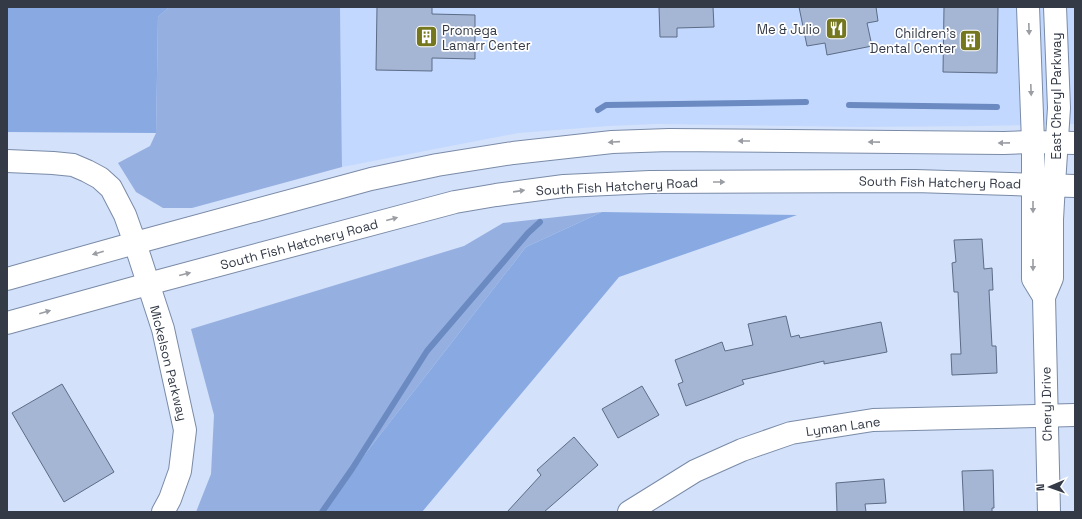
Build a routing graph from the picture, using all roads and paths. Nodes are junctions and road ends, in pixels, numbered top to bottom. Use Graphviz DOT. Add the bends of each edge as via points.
graph roads {
  1 [pos="1028,7"];
  2 [pos="1055,7"];
  3 [pos="1033,142"];
  4 [pos="1066,143"];
  5 [pos="7,161"];
  6 [pos="1054,185"];
  7 [pos="135,243"];
  8 [pos="7,279"];
  9 [pos="148,284"];
  10 [pos="7,323"];
  11 [pos="1075,415"];
  12 [pos="1047,416"];
  13 [pos="163,512"];
  14 [pos="629,512"];
  15 [pos="1049,512"];
  1 -- 3 [label="main road, East Cheryl Parkway, one-way"];
  2 -- 4 [label="main road, East Cheryl Parkway" via="1058,108"];
  3 -- 4 [label="main road"];
  3 -- 6 [label="main road, East Cheryl Parkway"];
  3 -- 7 [label="main road, one-way" via="1004,144 669,140 560,147 437,165 371,179"];
  4 -- 6 [label="main road, East Cheryl Parkway"];
  5 -- 7 [label="main road, Mickelson Parkway" via="72,165 100,178 111,188 125,215"];
  9 -- 6 [label="main road, South Fish Hatchery Road, one-way" via="455,202 564,186 650,182 915,181"];
  6 -- 12 [label="main road, Cheryl Drive" via="1052,278 1044,297"];
  7 -- 8 [label="main road, one-way"];
  7 -- 9 [label="main road, Mickelson Parkway"];
  10 -- 9 [label="main road, South Fish Hatchery Road, one-way"];
  9 -- 13 [label="main road, Mickelson Parkway" via="163,329 185,430 180,471"];
  11 -- 12 [label="main road, Lyman Lane"];
  12 -- 14 [label="main road, Lyman Lane" via="873,420 791,433 742,450 695,471"];
  12 -- 15 [label="main road, Cheryl Drive"];
}
